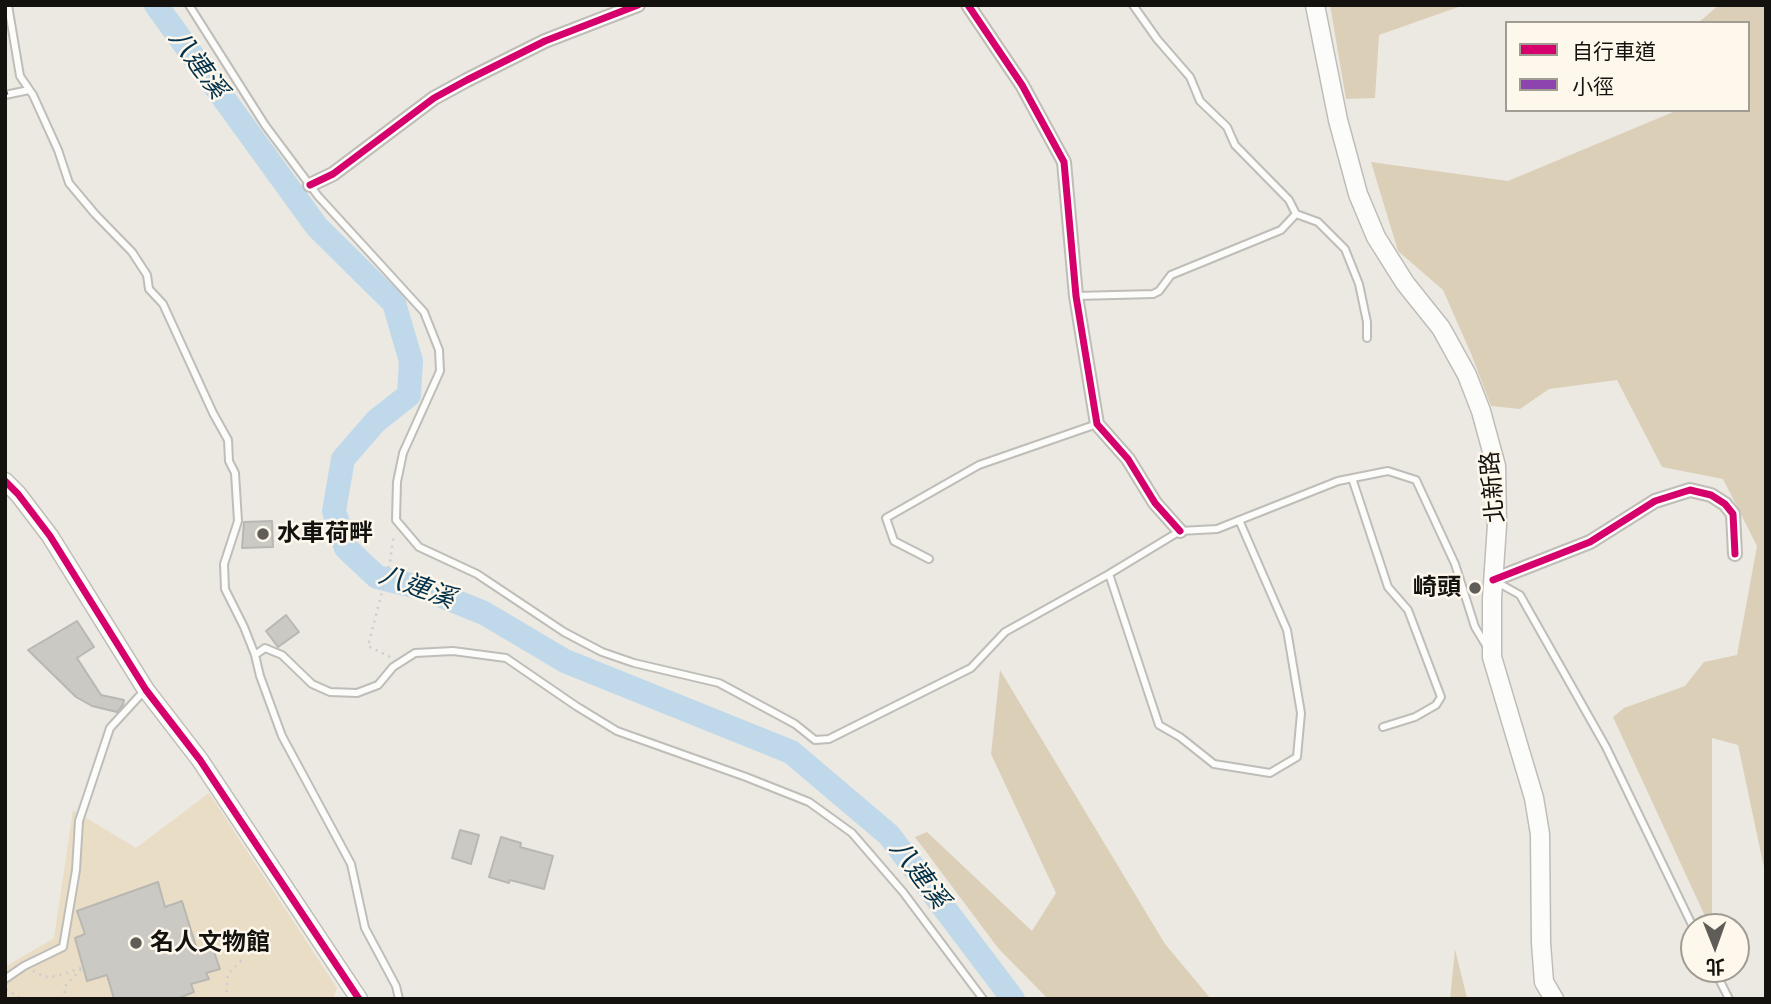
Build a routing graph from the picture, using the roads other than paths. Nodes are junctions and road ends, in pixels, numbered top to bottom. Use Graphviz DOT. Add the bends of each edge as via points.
graph roads {
  1 [pos="8,5"];
  2 [pos="189,5"];
  3 [pos="638,5"];
  4 [pos="968,5"];
  5 [pos="1133,5"];
  6 [pos="1315,5"];
  7 [pos="29,90"];
  8 [pos="5,95"];
  9 [pos="310,185"];
  10 [pos="1296,214"];
  11 [pos="1076,296"];
  12 [pos="1367,338"];
  13 [pos="1097,424"];
  14 [pos="1352,478"];
  15 [pos="5,481"];
  16 [pos="1239,520"];
  17 [pos="1180,531"];
  18 [pos="1735,554"];
  19 [pos="929,559"];
  20 [pos="1109,574"];
  21 [pos="1493,580"];
  22 [pos="255,655"];
  23 [pos="1492,657"];
  24 [pos="146,690"];
  25 [pos="1383,727"];
  26 [pos="1686,913"];
  27 [pos="5,979"];
  28 [pos="1721,983"];
  29 [pos="352,992"];
  30 [pos="399,999"];
  31 [pos="983,999"];
  32 [pos="1554,999"];
  33 [pos="1729,999"];
  1 -- 7 [label="lane" via="20,76"];
  2 -- 9 [label="lane" via="265,125"];
  3 -- 9 [label="street" via="545,41 434,98 333,174"];
  4 -- 11 [label="street" via="1022,85 1064,162"];
  5 -- 10 [label="lane" via="1190,77 1200,101 1227,127 1235,145 1289,200"];
  6 -- 21 [label="main road, 北新路" via="1338,120 1376,237 1441,328 1481,411 1496,466"];
  7 -- 8 [label="lane"];
  7 -- 22 [label="lane" via="69,183 147,275 149,289 163,304 228,440 238,521 224,564 225,589"];
  9 -- 20 [label="lane" via="424,312 439,350 440,371 403,453 396,520 419,547 477,574 602,652 719,683 816,740 829,739 971,668 1005,632"];
  10 -- 11 [label="lane" via="1281,230 1171,275 1159,291"];
  10 -- 12 [label="lane" via="1318,222 1345,249 1359,284"];
  11 -- 13 [label="street"];
  13 -- 17 [label="street"];
  13 -- 19 [label="lane" via="979,465 886,518 894,541"];
  14 -- 16 [label="lane"];
  14 -- 23 [label="lane" via="1388,471 1416,480 1455,564 1475,627"];
  14 -- 25 [label="lane" via="1388,587 1408,610 1441,698 1415,717"];
  15 -- 24 [label="street" via="50,536"];
  16 -- 17 [label="lane" via="1217,528"];
  16 -- 20 [label="lane" via="1287,630 1301,713 1297,757 1270,773 1214,764 1159,725"];
  17 -- 20 [label="lane"];
  18 -- 21 [label="street" via="1733,514 1711,495 1690,490 1656,501 1590,542"];
  21 -- 23 [label="main road, 北新路"];
  21 -- 26 [label="lane" via="1520,595 1605,747"];
  22 -- 30 [label="lane" via="282,736 351,864 365,928"];
  22 -- 31 [label="lane" via="265,648 282,655 312,684 343,693 378,685 415,653 453,651 506,658 617,731 809,802 852,833"];
  23 -- 32 [label="main road, 北新路" via="1541,834 1544,982"];
  24 -- 27 [label="lane" via="110,728 79,821 63,947"];
  24 -- 29 [label="street" via="200,760"];
  28 -- 33 [label="lane"];
}
